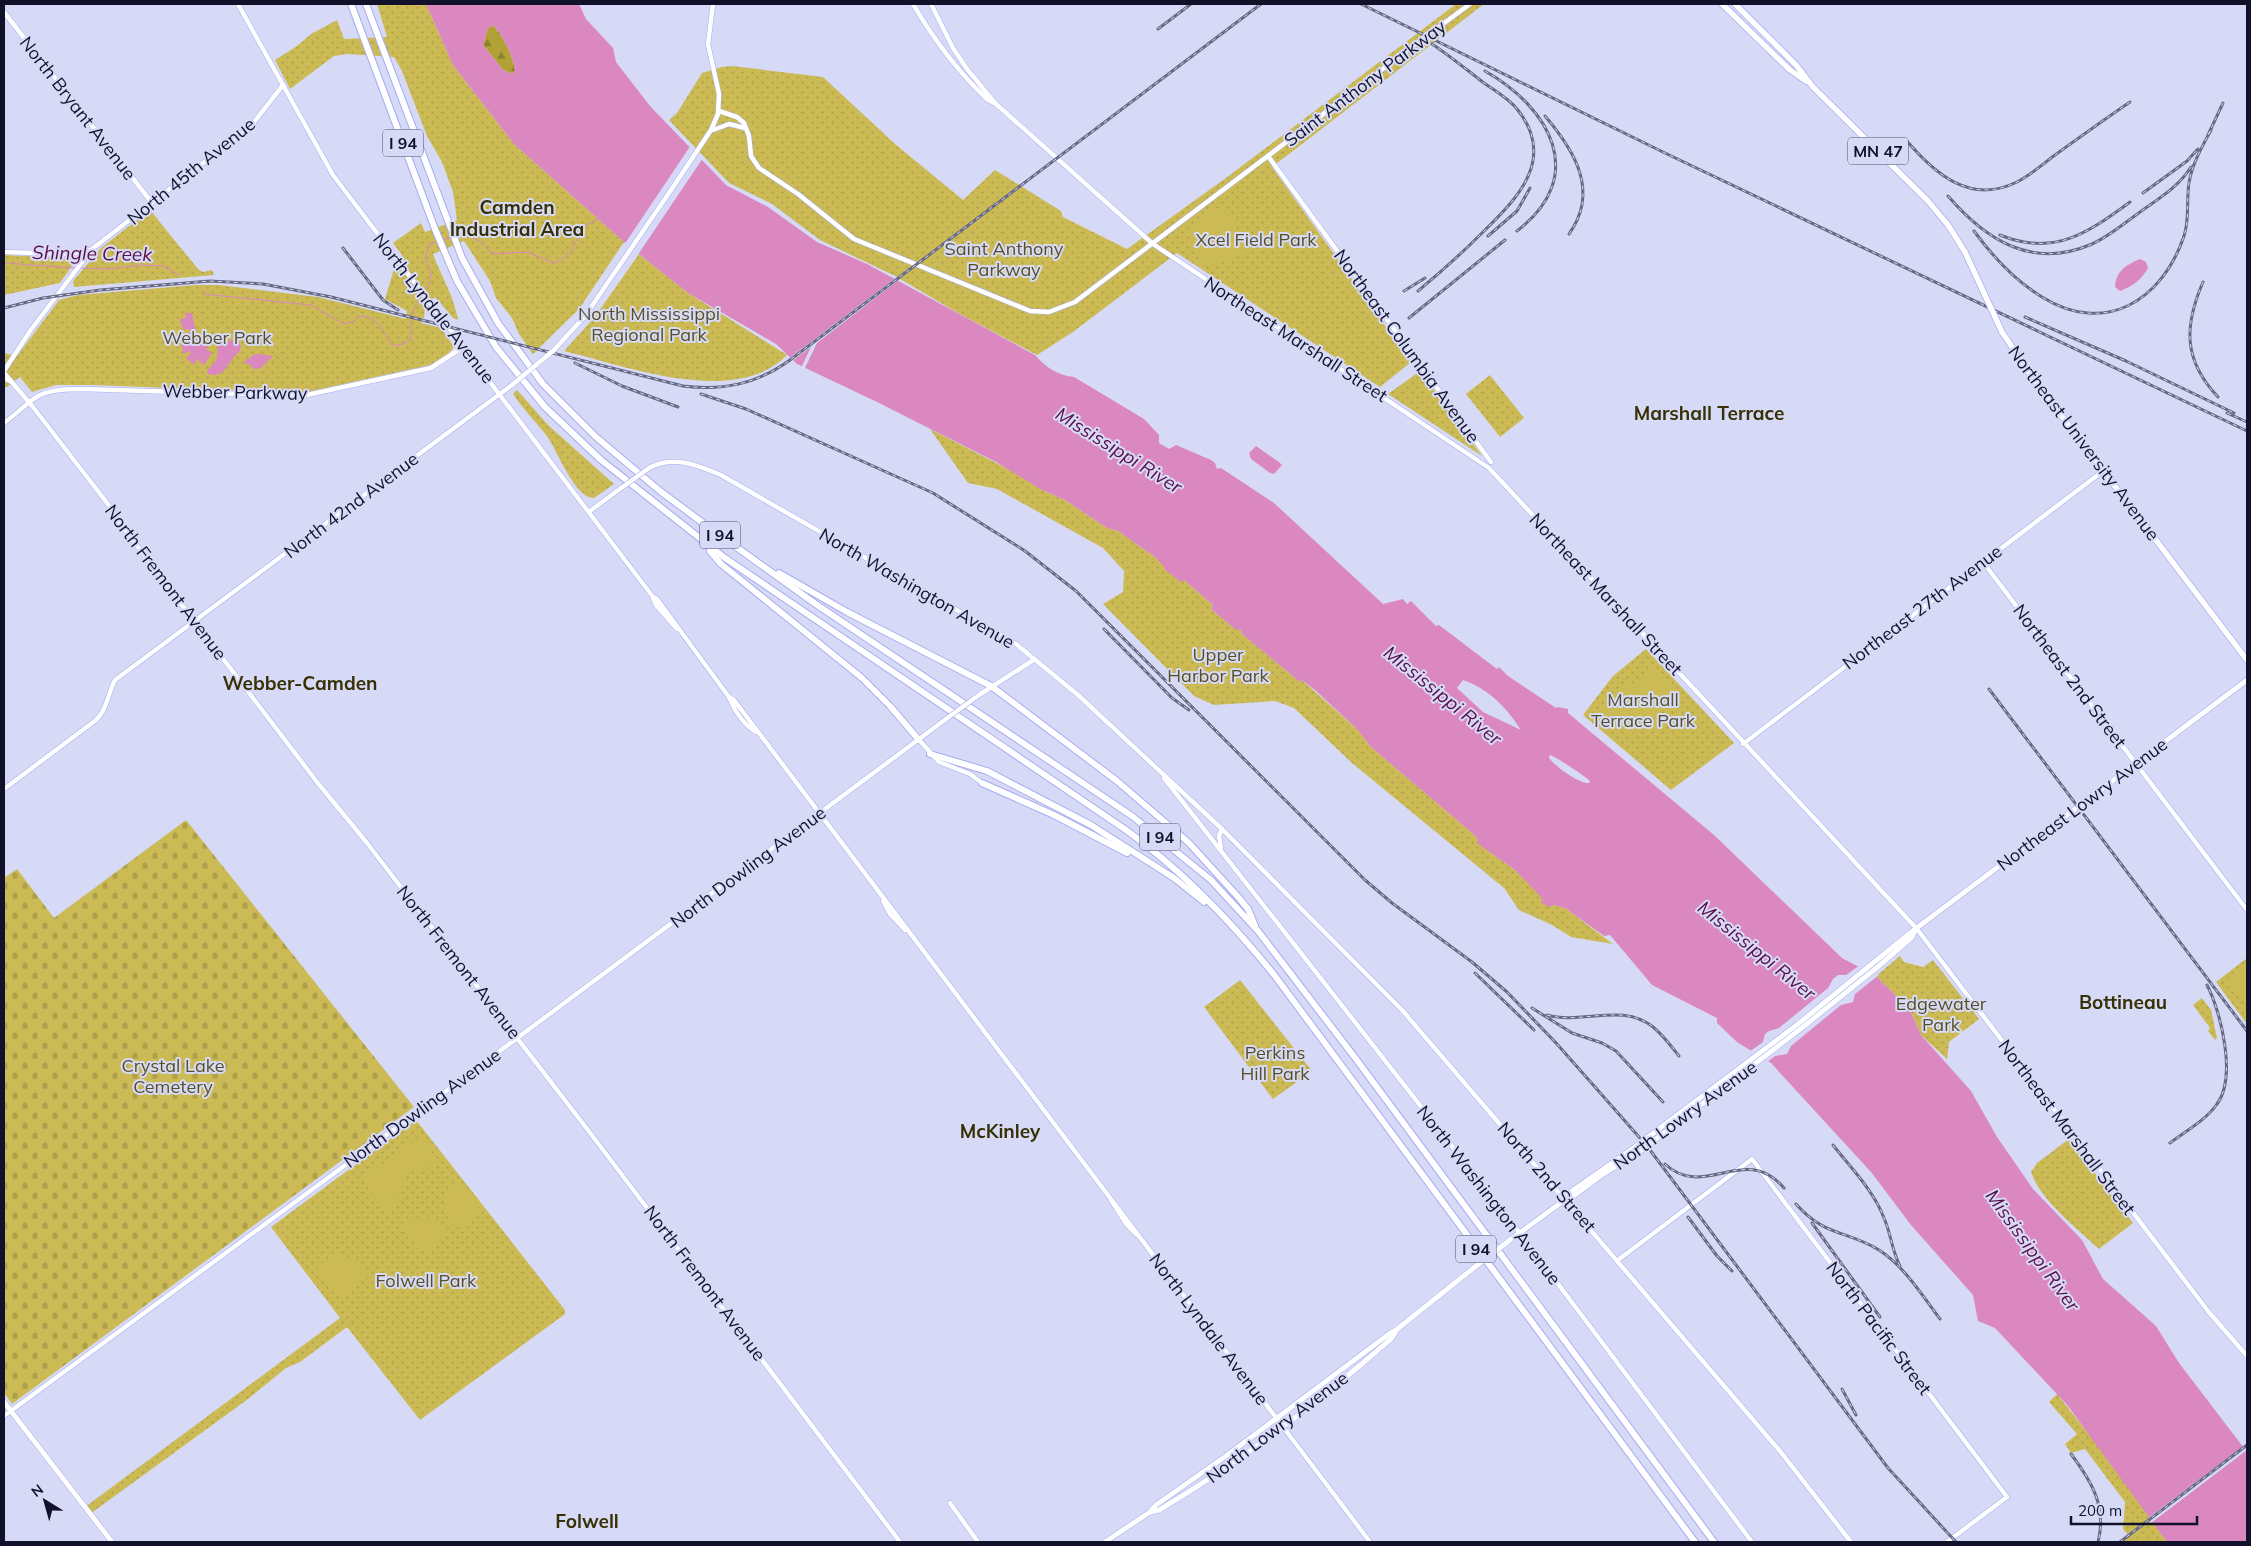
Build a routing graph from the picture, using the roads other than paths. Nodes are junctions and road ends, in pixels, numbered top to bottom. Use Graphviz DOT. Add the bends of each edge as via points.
graph roads {
  1 [pos="238,4"];
  2 [pos="351,4"];
  3 [pos="366,4"];
  4 [pos="713,4"];
  5 [pos="913,4"];
  6 [pos="931,4"];
  7 [pos="1470,4"];
  8 [pos="1722,4"];
  9 [pos="1734,4"];
  10 [pos="4,12"];
  11 [pos="283,85"];
  12 [pos="1813,87"];
  13 [pos="996,104"];
  14 [pos="719,111"];
  15 [pos="746,129"];
  16 [pos="712,130"];
  17 [pos="1268,156"];
  18 [pos="152,203"];
  19 [pos="1153,244"];
  20 [pos="92,249"];
  21 [pos="4,252"];
  22 [pos="463,346"];
  23 [pos="4,372"];
  24 [pos="4,378"];
  25 [pos="15,384"];
  26 [pos="500,393"];
  27 [pos="29,401"];
  28 [pos="4,423"];
  29 [pos="1492,462"];
  30 [pos="2103,471"];
  31 [pos="590,511"];
  32 [pos="701,541"];
  33 [pos="728,541"];
  34 [pos="1983,562"];
  35 [pos="195,621"];
  36 [pos="1035,659"];
  37 [pos="2247,660"];
  38 [pos="2247,680"];
  39 [pos="991,686"];
  40 [pos="918,740"];
  41 [pos="1743,744"];
  42 [pos="930,754"];
  43 [pos="2136,764"];
  44 [pos="1158,769"];
  45 [pos="982,783"];
  46 [pos="4,789"];
  47 [pos="819,815"];
  48 [pos="1222,829"];
  49 [pos="1221,850"];
  50 [pos="1142,858"];
  51 [pos="2247,910"];
  52 [pos="1916,929"];
  53 [pos="1258,932"];
  54 [pos="1258,955"];
  55 [pos="1798,1024"];
  56 [pos="1803,1027"];
  57 [pos="518,1038"];
  58 [pos="1637,1149"];
  59 [pos="1566,1199"];
  60 [pos="1520,1234"];
  61 [pos="1618,1260"];
  62 [pos="1396,1330"];
  63 [pos="2247,1356"];
  64 [pos="4,1402"];
  65 [pos="10,1411"];
  66 [pos="4,1416"];
  67 [pos="1276,1418"];
  68 [pos="1282,1426"];
  69 [pos="950,1503"];
  70 [pos="1150,1512"];
  71 [pos="899,1541"];
  72 [pos="112,1542"];
  73 [pos="978,1542"];
  74 [pos="1105,1542"];
  75 [pos="1370,1542"];
  76 [pos="1696,1542"];
  77 [pos="1716,1542"];
  78 [pos="1752,1542"];
  79 [pos="1851,1542"];
  80 [pos="1947,1542"];
  1 -- 11 [label="street, North Lyndale Avenue"];
  2 -- 32 [label="highway, I 94" via="443,250 486,332 518,377 593,454"];
  3 -- 33 [label="highway, I 94" via="456,245 498,323 556,398 620,458"];
  4 -- 14 [label="street" via="708,44 719,94"];
  5 -- 13 [label="street" via="954,66"];
  6 -- 13 [label="street" via="953,48"];
  7 -- 17 [label="street, Saint Anthony Parkway, bridge"];
  8 -- 12 [label="main road, Northeast University Avenue / MN 47" via="1790,70"];
  9 -- 12 [label="main road, Northeast University Avenue / MN 47" via="1796,65"];
  10 -- 18 [label="street, North Bryant Avenue"];
  11 -- 18 [label="street, North 45th Avenue" via="251,126"];
  11 -- 22 [label="street, North Lyndale Avenue" via="333,175"];
  12 -- 30 [label="main road, Northeast University Avenue / MN 47, bridge" via="1948,225 1965,252 2002,332"];
  13 -- 19 [label="street, Northeast Marshall Street"];
  14 -- 15 [label="street" via="737,117"];
  14 -- 16 [label="street, North 42nd Avenue"];
  15 -- 16 [label="street" via="738,124 729,124"];
  15 -- 19 [label="street, Saint Anthony Parkway" via="751,156 759,168 798,194 854,239 1030,311 1049,312 1069,306"];
  16 -- 26 [label="street, North 42nd Avenue, bridge" via="585,316 554,350"];
  17 -- 19 [label="street, Saint Anthony Parkway"];
  17 -- 29 [label="street, Northeast Columbia Avenue"];
  18 -- 20 [label="street, North 45th Avenue"];
  19 -- 41 [label="street, Northeast Marshall Street" via="1489,468"];
  20 -- 21 [label="street" via="71,254"];
  20 -- 23 [label="street, North 45th Avenue" via="30,331"];
  22 -- 26 [label="street, North Lyndale Avenue"];
  22 -- 27 [label="street, Webber Parkway" via="431,368 302,396 58,389 41,393"];
  23 -- 25 [label="street, North Fremont Avenue"];
  24 -- 25 [label="street"];
  25 -- 27 [label="street, North Fremont Avenue"];
  26 -- 31 [label="street, North Lyndale Avenue"];
  26 -- 35 [label="street, North 42nd Avenue"];
  27 -- 28 [label="street"];
  27 -- 35 [label="street, North Fremont Avenue"];
  30 -- 34 [label="street, Northeast 27th Avenue"];
  30 -- 37 [label="main road, Northeast University Avenue / MN 47"];
  31 -- 36 [label="street, North Washington Avenue, bridge" via="649,468 662,462 683,462 721,475 1016,644"];
  31 -- 47 [label="street, North Lyndale Avenue" via="656,605"];
  32 -- 40 [label="highway" via="721,564 868,683"];
  32 -- 54 [label="highway, I 94" via="1142,842 1195,887"];
  33 -- 39 [label="highway" via="817,596"];
  33 -- 53 [label="highway, I 94" via="816,605 1132,816 1204,874"];
  34 -- 41 [label="street, Northeast 27th Avenue"];
  34 -- 43 [label="street, Northeast 2nd Street"];
  35 -- 46 [label="street, North 42nd Avenue" via="115,680 104,710 96,720"];
  35 -- 57 [label="street, North Fremont Avenue"];
  36 -- 39 [label="street, North Dowling Avenue"];
  36 -- 44 [label="street, North Washington Avenue"];
  38 -- 43 [label="main road, Northeast Lowry Avenue"];
  39 -- 40 [label="street, North Dowling Avenue, bridge"];
  39 -- 53 [label="highway" via="1117,781 1189,843 1248,909"];
  40 -- 42 [label="street"];
  40 -- 47 [label="street, North Dowling Avenue"];
  41 -- 52 [label="street, Northeast Marshall Street"];
  42 -- 45 [label="street" via="939,762 970,774"];
  42 -- 50 [label="highway" via="987,771 1018,786 1091,825"];
  43 -- 51 [label="street, Northeast 2nd Street"];
  43 -- 52 [label="main road, Northeast Lowry Avenue"];
  44 -- 48 [label="street, North Washington Avenue"];
  44 -- 49 [label="street, North Washington Avenue"];
  45 -- 50 [label="highway"];
  47 -- 57 [label="street, North Dowling Avenue"];
  47 -- 67 [label="street, North Lyndale Avenue" via="882,898 890,914 908,932"];
  48 -- 49 [label="street" via="1219,836"];
  48 -- 59 [label="street, North 2nd Street" via="1402,1010"];
  49 -- 60 [label="street, North Washington Avenue"];
  50 -- 54 [label="highway" via="1191,890"];
  52 -- 55 [label="main road, Northeast Lowry Avenue"];
  52 -- 56 [label="main road, Northeast Lowry Avenue" via="1912,937 1880,965"];
  52 -- 63 [label="street, Northeast Marshall Street" via="2208,1311"];
  53 -- 77 [label="highway, I 94"];
  54 -- 76 [label="highway, I 94"];
  55 -- 58 [label="main road, North Lowry Avenue, bridge"];
  56 -- 58 [label="main road, North Lowry Avenue, bridge"];
  57 -- 65 [label="street, North Dowling Avenue"];
  57 -- 71 [label="street, North Fremont Avenue"];
  58 -- 59 [label="main road, North Lowry Avenue"];
  59 -- 60 [label="main road, North Lowry Avenue"];
  59 -- 61 [label="street, North 2nd Street"];
  60 -- 62 [label="main road, North Lowry Avenue, bridge"];
  60 -- 78 [label="street, North Washington Avenue"];
  61 -- 79 [label="street, North 2nd Street" via="1779,1450"];
  61 -- 80 [label="street, North Pacific Street" via="1752,1159 2007,1497"];
  62 -- 67 [label="main road, North Lowry Avenue"];
  62 -- 68 [label="main road, North Lowry Avenue" via="1392,1338"];
  64 -- 65 [label="main road"];
  65 -- 66 [label="street, North Dowling Avenue"];
  65 -- 72 [label="main road"];
  67 -- 68 [label="street, North Lyndale Avenue"];
  67 -- 70 [label="main road, North Lowry Avenue"];
  68 -- 70 [label="main road, North Lowry Avenue" via="1209,1478 1159,1510"];
  68 -- 75 [label="street, North Lyndale Avenue"];
  69 -- 73 [label="street"];
  70 -- 74 [label="main road, North Lowry Avenue"];
}
